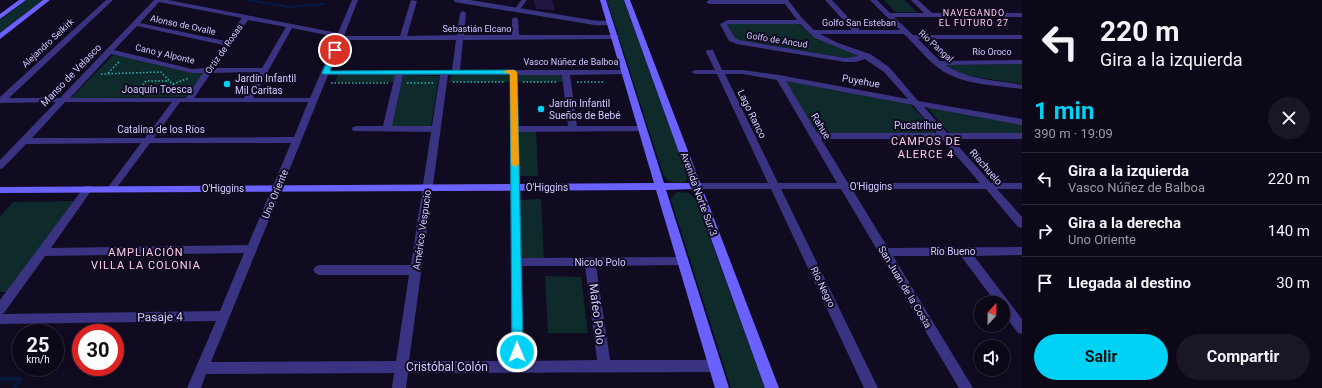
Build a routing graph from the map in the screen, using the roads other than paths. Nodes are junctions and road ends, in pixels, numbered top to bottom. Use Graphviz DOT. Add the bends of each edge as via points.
graph roads {
  1 [pos="23,0"];
  2 [pos="47,0"];
  3 [pos="110,0"];
  4 [pos="158,0"];
  5 [pos="356,0"];
  6 [pos="456,0"];
  7 [pos="524,0"];
  8 [pos="603,0"];
  9 [pos="627,0"];
  10 [pos="828,0"];
  11 [pos="873,0"];
  12 [pos="914,0"];
  13 [pos="414,1"];
  14 [pos="785,1"];
  15 [pos="709,2"];
  16 [pos="517,10"];
  17 [pos="463,13"];
  18 [pos="1022,14"];
  19 [pos="888,15"];
  20 [pos="930,15"];
  21 [pos="0,17"];
  22 [pos="246,17"];
  23 [pos="515,19"];
  24 [pos="802,22"];
  25 [pos="610,23"];
  26 [pos="136,24"];
  27 [pos="290,26"];
  28 [pos="812,32"];
  29 [pos="858,32"];
  30 [pos="908,34"];
  31 [pos="0,37"];
  32 [pos="340,37"];
  33 [pos="614,37"];
  34 [pos="1022,37"];
  35 [pos="403,38"];
  36 [pos="460,38"];
  37 [pos="516,38"];
  38 [pos="227,44"];
  39 [pos="109,51"];
  40 [pos="710,52"];
  41 [pos="868,56"];
  42 [pos="1022,62"];
  43 [pos="938,63"];
  44 [pos="264,70"];
  45 [pos="208,71"];
  46 [pos="400,72"];
  47 [pos="456,72"];
  48 [pos="566,72"];
  49 [pos="625,72"];
  50 [pos="695,72"];
  51 [pos="719,72"];
  52 [pos="325,73"];
  53 [pos="443,77"];
  54 [pos="514,77"];
  55 [pos="779,77"];
  56 [pos="1022,87"];
  57 [pos="0,100"];
  58 [pos="62,100"];
  59 [pos="178,100"];
  60 [pos="188,100"];
  61 [pos="247,100"];
  62 [pos="314,100"];
  63 [pos="915,102"];
  64 [pos="1022,122"];
  65 [pos="643,128"];
  66 [pos="356,129"];
  67 [pos="386,129"];
  68 [pos="436,129"];
  69 [pos="514,129"];
  70 [pos="574,129"];
  71 [pos="814,136"];
  72 [pos="945,136"];
  73 [pos="1022,136"];
  74 [pos="148,140"];
  75 [pos="297,140"];
  76 [pos="24,141"];
  77 [pos="0,166"];
  78 [pos="660,186"];
  79 [pos="697,186"];
  80 [pos="774,186"];
  81 [pos="844,186"];
  82 [pos="989,186"];
  83 [pos="1022,186"];
  84 [pos="428,187"];
  85 [pos="515,187"];
  86 [pos="88,188"];
  87 [pos="112,188"];
  88 [pos="278,188"];
  89 [pos="0,190"];
  90 [pos="1022,224"];
  91 [pos="252,249"];
  92 [pos="964,251"];
  93 [pos="1022,251"];
  94 [pos="41,252"];
  95 [pos="884,252"];
  96 [pos="683,261"];
  97 [pos="516,262"];
  98 [pos="590,262"];
  99 [pos="319,270"];
  100 [pos="416,270"];
  101 [pos="998,296"];
  102 [pos="0,309"];
  103 [pos="1010,313"];
  104 [pos="224,316"];
  105 [pos="0,319"];
  106 [pos="1022,329"];
  107 [pos="518,366"];
  108 [pos="604,366"];
  109 [pos="715,366"];
  110 [pos="402,367"];
  111 [pos="203,368"];
  112 [pos="194,388"];
  113 [pos="399,388"];
  114 [pos="722,388"];
  115 [pos="772,388"];
  116 [pos="871,388"];
  117 [pos="966,388"];
  1 -- 21 [label="street"];
  2 -- 31 [label="street"];
  3 -- 57 [label="street, Alejandro Selkirk"];
  4 -- 22 [label="street, Sebastián Elcano"];
  4 -- 26 [label="street, Manso de Velasco"];
  5 -- 32 [label="street, Uno Oriente"];
  6 -- 16 [label="lane"];
  7 -- 16 [label="lane"];
  8 -- 25 [label="street"];
  9 -- 79 [label="street, Avenida Norte Sur 3"];
  10 -- 29 [label="street"];
  11 -- 19 [label="street, Río Pangal"];
  12 -- 20 [label="street"];
  13 -- 35 [label="street"];
  14 -- 15 [label="street"];
  14 -- 24 [label="street, Riachuelo"];
  16 -- 25 [label="lane"];
  17 -- 36 [label="street"];
  18 -- 20 [label="street"];
  19 -- 20 [label="street"];
  19 -- 30 [label="street, Río Pangal"];
  22 -- 27 [label="street, Sebastián Elcano"];
  22 -- 38 [label="street, Ortiz de Rosas"];
  23 -- 37 [label="street"];
  24 -- 28 [label="street, Riachuelo"];
  24 -- 41 [label="street, Golfo de Ancud" via="724,24 732,39 740,43 844,60"];
  25 -- 33 [label="street"];
  26 -- 38 [label="street, Alonso de Ovalle"];
  26 -- 39 [label="street, Manso de Velasco"];
  27 -- 32 [label="street, Sebastián Elcano"];
  27 -- 44 [label="street"];
  28 -- 29 [label="street, Golfo San Esteban"];
  28 -- 41 [label="street, Riachuelo"];
  29 -- 30 [label="street, Golfo San Esteban"];
  30 -- 34 [label="street, Golfo San Esteban"];
  30 -- 43 [label="street, Río Pangal"];
  32 -- 35 [label="street, Sebastián Elcano"];
  32 -- 52 [label="street, Uno Oriente"];
  33 -- 37 [label="street, Sebastián Elcano"];
  33 -- 49 [label="street"];
  35 -- 36 [label="street, Sebastián Elcano"];
  36 -- 37 [label="street, Sebastián Elcano"];
  36 -- 47 [label="street"];
  38 -- 45 [label="street, Ortiz de Rosas"];
  39 -- 45 [label="street, Cano y Alponte" via="189,70"];
  39 -- 58 [label="street, Manso de Velasco"];
  40 -- 51 [label="street, Lago Ranco"];
  41 -- 63 [label="street, Riachuelo" via="888,70"];
  42 -- 43 [label="street, Río Oroco"];
  43 -- 56 [label="street, Río Pangal" via="960,76"];
  44 -- 45 [label="street, Cano y Alponte"];
  44 -- 61 [label="street"];
  45 -- 60 [label="street, Ortiz de Rosas"];
  46 -- 52 [label="street, Vasco Núñez de Balboa"];
  46 -- 53 [label="street, Vasco Núñez de Balboa"];
  46 -- 67 [label="street"];
  47 -- 53 [label="street, Vasco Núñez de Balboa"];
  47 -- 54 [label="street, Vasco Núñez de Balboa"];
  48 -- 49 [label="street, Vasco Núñez de Balboa"];
  48 -- 54 [label="street, Vasco Núñez de Balboa"];
  48 -- 70 [label="street"];
  49 -- 65 [label="street"];
  50 -- 51 [label="street, Puyehue"];
  51 -- 55 [label="street, Puyehue" via="750,72"];
  51 -- 80 [label="street, Lago Ranco"];
  52 -- 62 [label="street, Uno Oriente"];
  53 -- 68 [label="street, Américo Vespucio"];
  54 -- 69 [label="street"];
  55 -- 63 [label="street, Puyehue"];
  55 -- 71 [label="street, Rahue"];
  57 -- 58 [label="street, Joaquín Toesca"];
  58 -- 59 [label="street, Joaquín Toesca"];
  58 -- 76 [label="street, Manso de Velasco"];
  59 -- 60 [label="street, Joaquín Toesca"];
  59 -- 74 [label="street"];
  60 -- 61 [label="street, Joaquín Toesca"];
  61 -- 62 [label="street, Joaquín Toesca"];
  62 -- 75 [label="street, Uno Oriente"];
  63 -- 64 [label="street, Puyehue"];
  63 -- 72 [label="street, Riachuelo"];
  65 -- 70 [label="street"];
  65 -- 78 [label="street"];
  66 -- 67 [label="street"];
  67 -- 68 [label="street"];
  68 -- 84 [label="street, Américo Vespucio"];
  69 -- 70 [label="street"];
  69 -- 85 [label="street"];
  71 -- 72 [label="street, Pucatrihue"];
  71 -- 81 [label="street, Rahue"];
  72 -- 73 [label="street, Pucatrihue"];
  72 -- 82 [label="street, Riachuelo"];
  74 -- 75 [label="street, Catalina de los Ríos"];
  74 -- 76 [label="street, Catalina de los Ríos"];
  74 -- 87 [label="street"];
  75 -- 88 [label="street, Uno Oriente"];
  76 -- 77 [label="street, Manso de Velasco"];
  78 -- 79 [label="street, O'Higgins"];
  78 -- 85 [label="street, O'Higgins"];
  78 -- 96 [label="street"];
  79 -- 80 [label="street, O'Higgins"];
  79 -- 115 [label="street, Avenida Norte Sur 3"];
  80 -- 81 [label="street, O'Higgins"];
  80 -- 116 [label="street, Río Negro"];
  81 -- 82 [label="street, O'Higgins"];
  81 -- 95 [label="street, San Juan de la Costa"];
  82 -- 83 [label="street, O'Higgins"];
  82 -- 90 [label="street, Riachuelo"];
  84 -- 85 [label="street, O'Higgins"];
  84 -- 88 [label="street, O'Higgins"];
  84 -- 100 [label="street, Américo Vespucio"];
  85 -- 97 [label="street"];
  86 -- 87 [label="street, O'Higgins"];
  86 -- 89 [label="street, O'Higgins"];
  86 -- 94 [label="street"];
  87 -- 88 [label="street, O'Higgins"];
  88 -- 91 [label="street, Uno Oriente"];
  91 -- 94 [label="street"];
  91 -- 104 [label="street, Uno Oriente"];
  92 -- 93 [label="street, Río Bueno"];
  92 -- 95 [label="street, Río Bueno"];
  92 -- 101 [label="street"];
  94 -- 102 [label="street"];
  95 -- 117 [label="street, San Juan de la Costa"];
  96 -- 98 [label="street, Nicolo Polo"];
  96 -- 109 [label="street"];
  97 -- 98 [label="street, Nicolo Polo"];
  97 -- 107 [label="street"];
  98 -- 108 [label="street, Mafeo Polo"];
  99 -- 100 [label="street"];
  100 -- 110 [label="street, Américo Vespucio"];
  103 -- 106 [label="street"];
  104 -- 105 [label="street, Pasaje 4"];
  104 -- 111 [label="street, Uno Oriente"];
  107 -- 108 [label="street, Cristóbal Colón"];
  107 -- 110 [label="street, Cristóbal Colón"];
  108 -- 109 [label="street, Cristóbal Colón"];
  109 -- 114 [label="street"];
  110 -- 111 [label="street, Cristóbal Colón"];
  110 -- 113 [label="street, Américo Vespucio"];
  111 -- 112 [label="street, Uno Oriente"];
}
